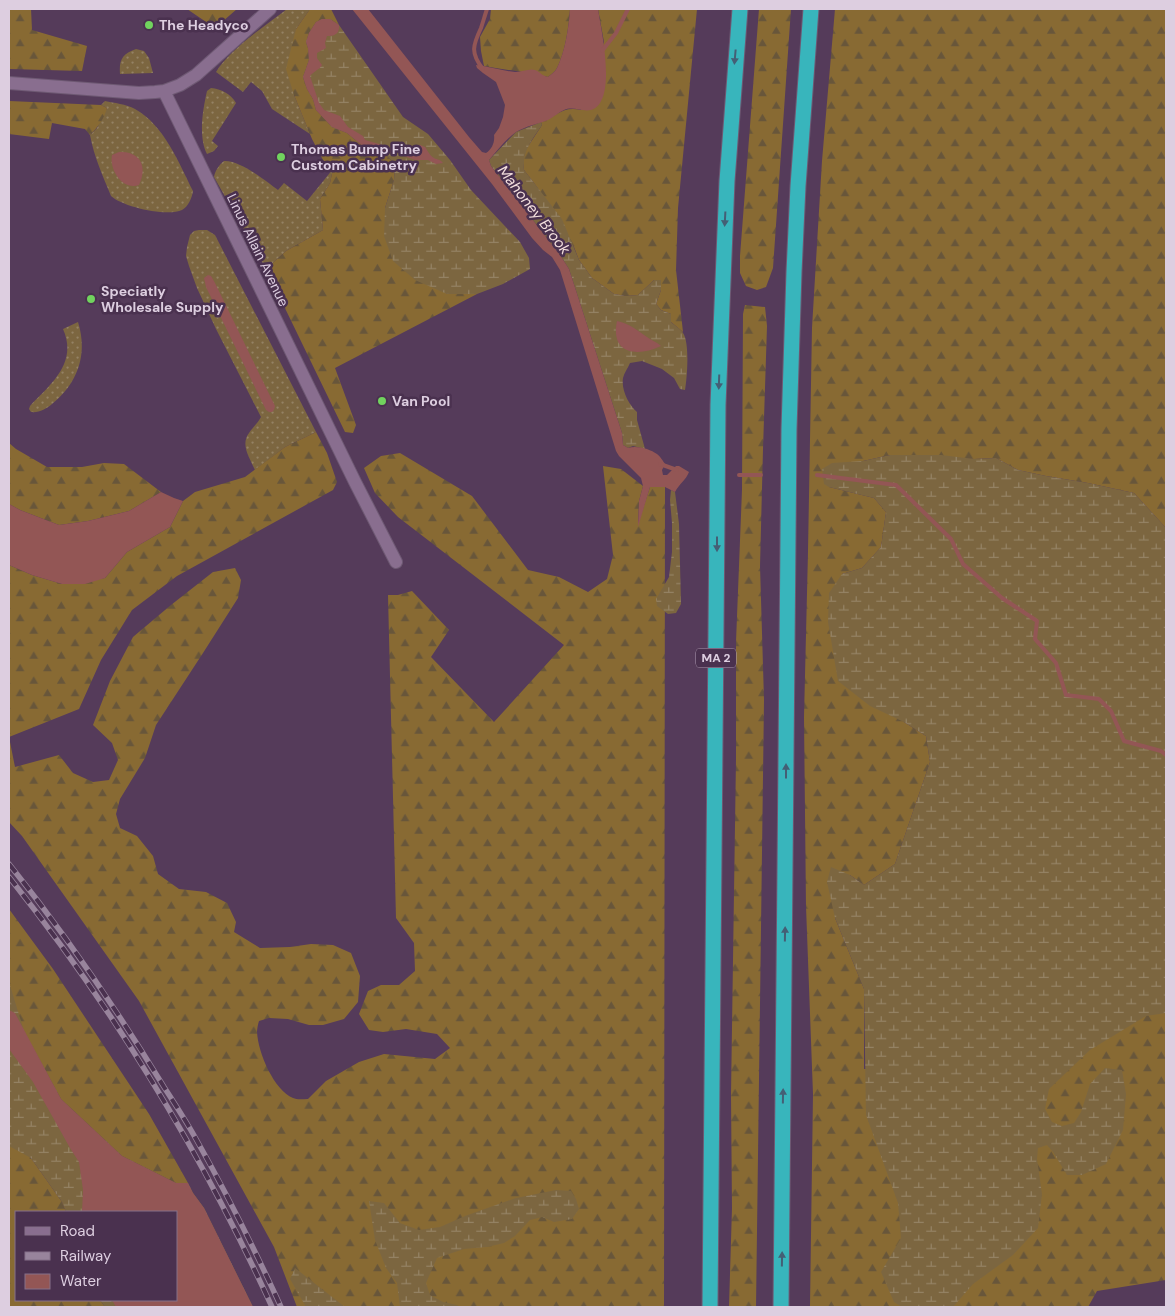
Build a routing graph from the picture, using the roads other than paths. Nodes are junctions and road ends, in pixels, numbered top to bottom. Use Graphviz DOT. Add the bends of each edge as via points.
graph roads {
  1 [pos="270,9"];
  2 [pos="740,9"];
  3 [pos="811,9"];
  4 [pos="9,83"];
  5 [pos="164,91"];
  6 [pos="396,562"];
  7 [pos="710,1307"];
  8 [pos="781,1307"];
  1 -- 5 [label="street" via="196,75"];
  2 -- 7 [label="highway, MA 2, one-way" via="727,180 718,405"];
  8 -- 3 [label="highway, one-way" via="791,366 798,186"];
  4 -- 5 [label="street" via="140,93"];
  5 -- 6 [label="street, Linus Allain Avenue"];
}
